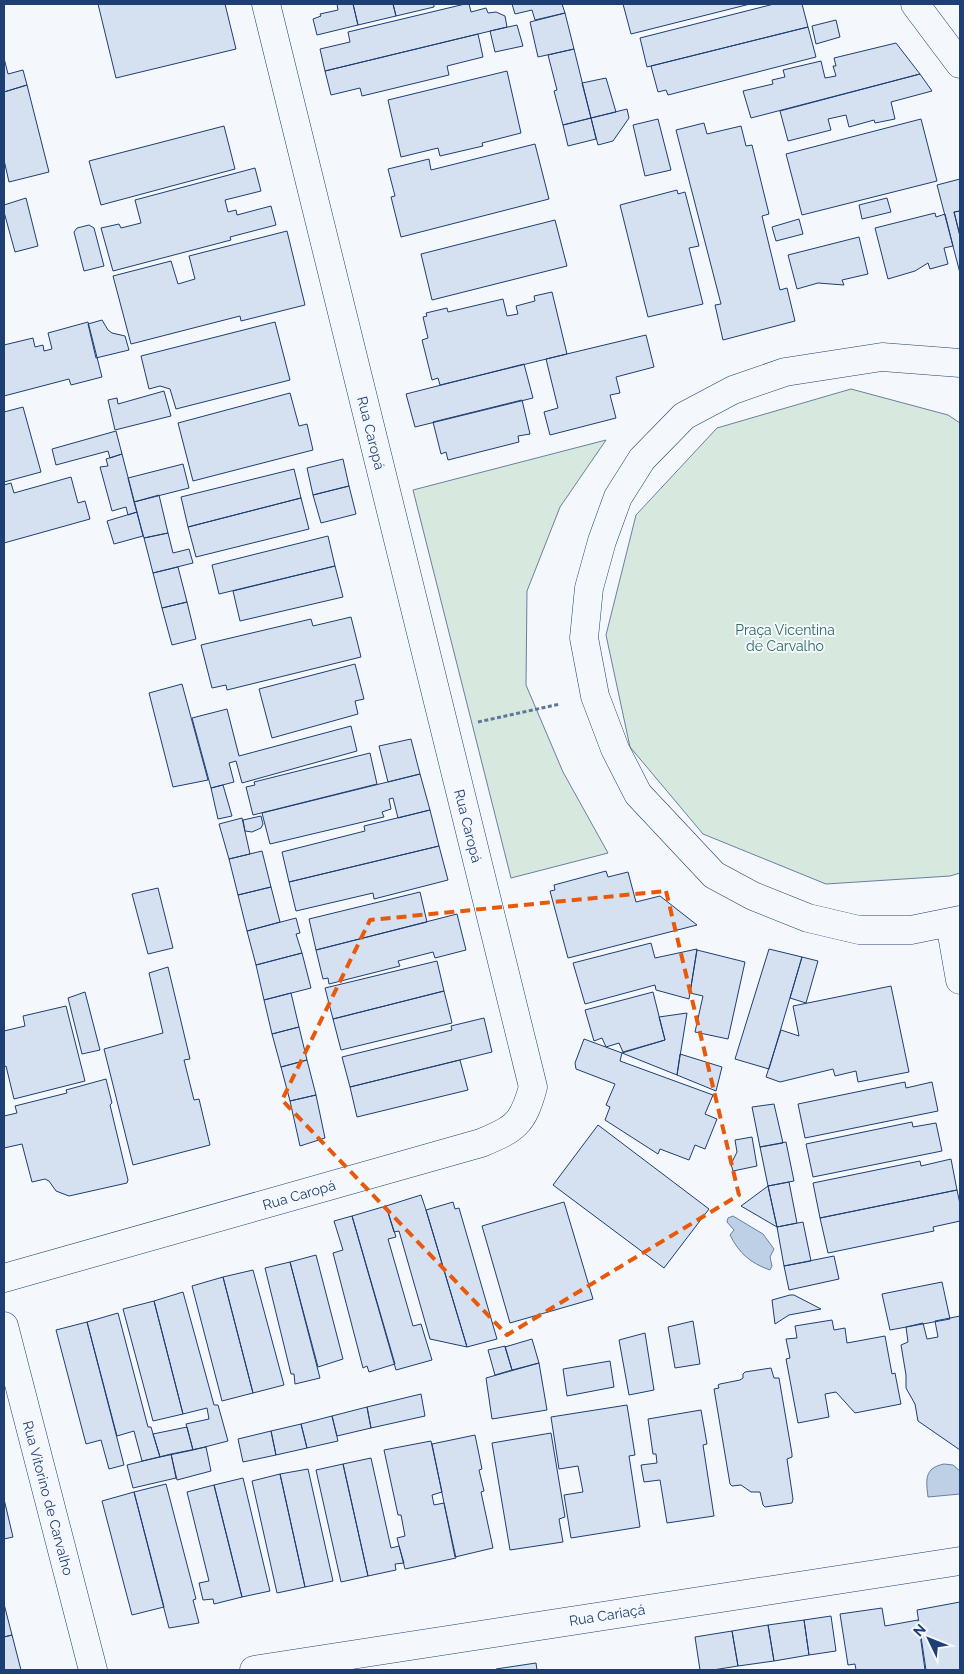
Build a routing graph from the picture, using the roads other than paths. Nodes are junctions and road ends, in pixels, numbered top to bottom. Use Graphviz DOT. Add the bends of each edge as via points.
graph roads {
  1 [pos="266,4"];
  2 [pos="915,4"];
  3 [pos="960,64"];
  4 [pos="960,363"];
  5 [pos="955,921"];
  6 [pos="960,980"];
  7 [pos="4,1278"];
  8 [pos="4,1326"];
  9 [pos="960,1560"];
  10 [pos="93,1670"];
  11 [pos="254,1670"];
  1 -- 7 [label="street, Rua Caropá" via="533,1087 520,1120 506,1132 481,1143"];
  2 -- 3 [label="street"];
  4 -- 5 [label="street" via="882,357 785,372 733,390 684,416 642,459 618,497 589,588 584,638 595,696 615,750 638,794 714,875 753,896 808,918 859,930 912,930"];
  5 -- 6 [label="street"];
  8 -- 10 [label="street, Rua Vitorino de Carvalho"];
  9 -- 11 [label="street, Rua Cariaçá"];
}
